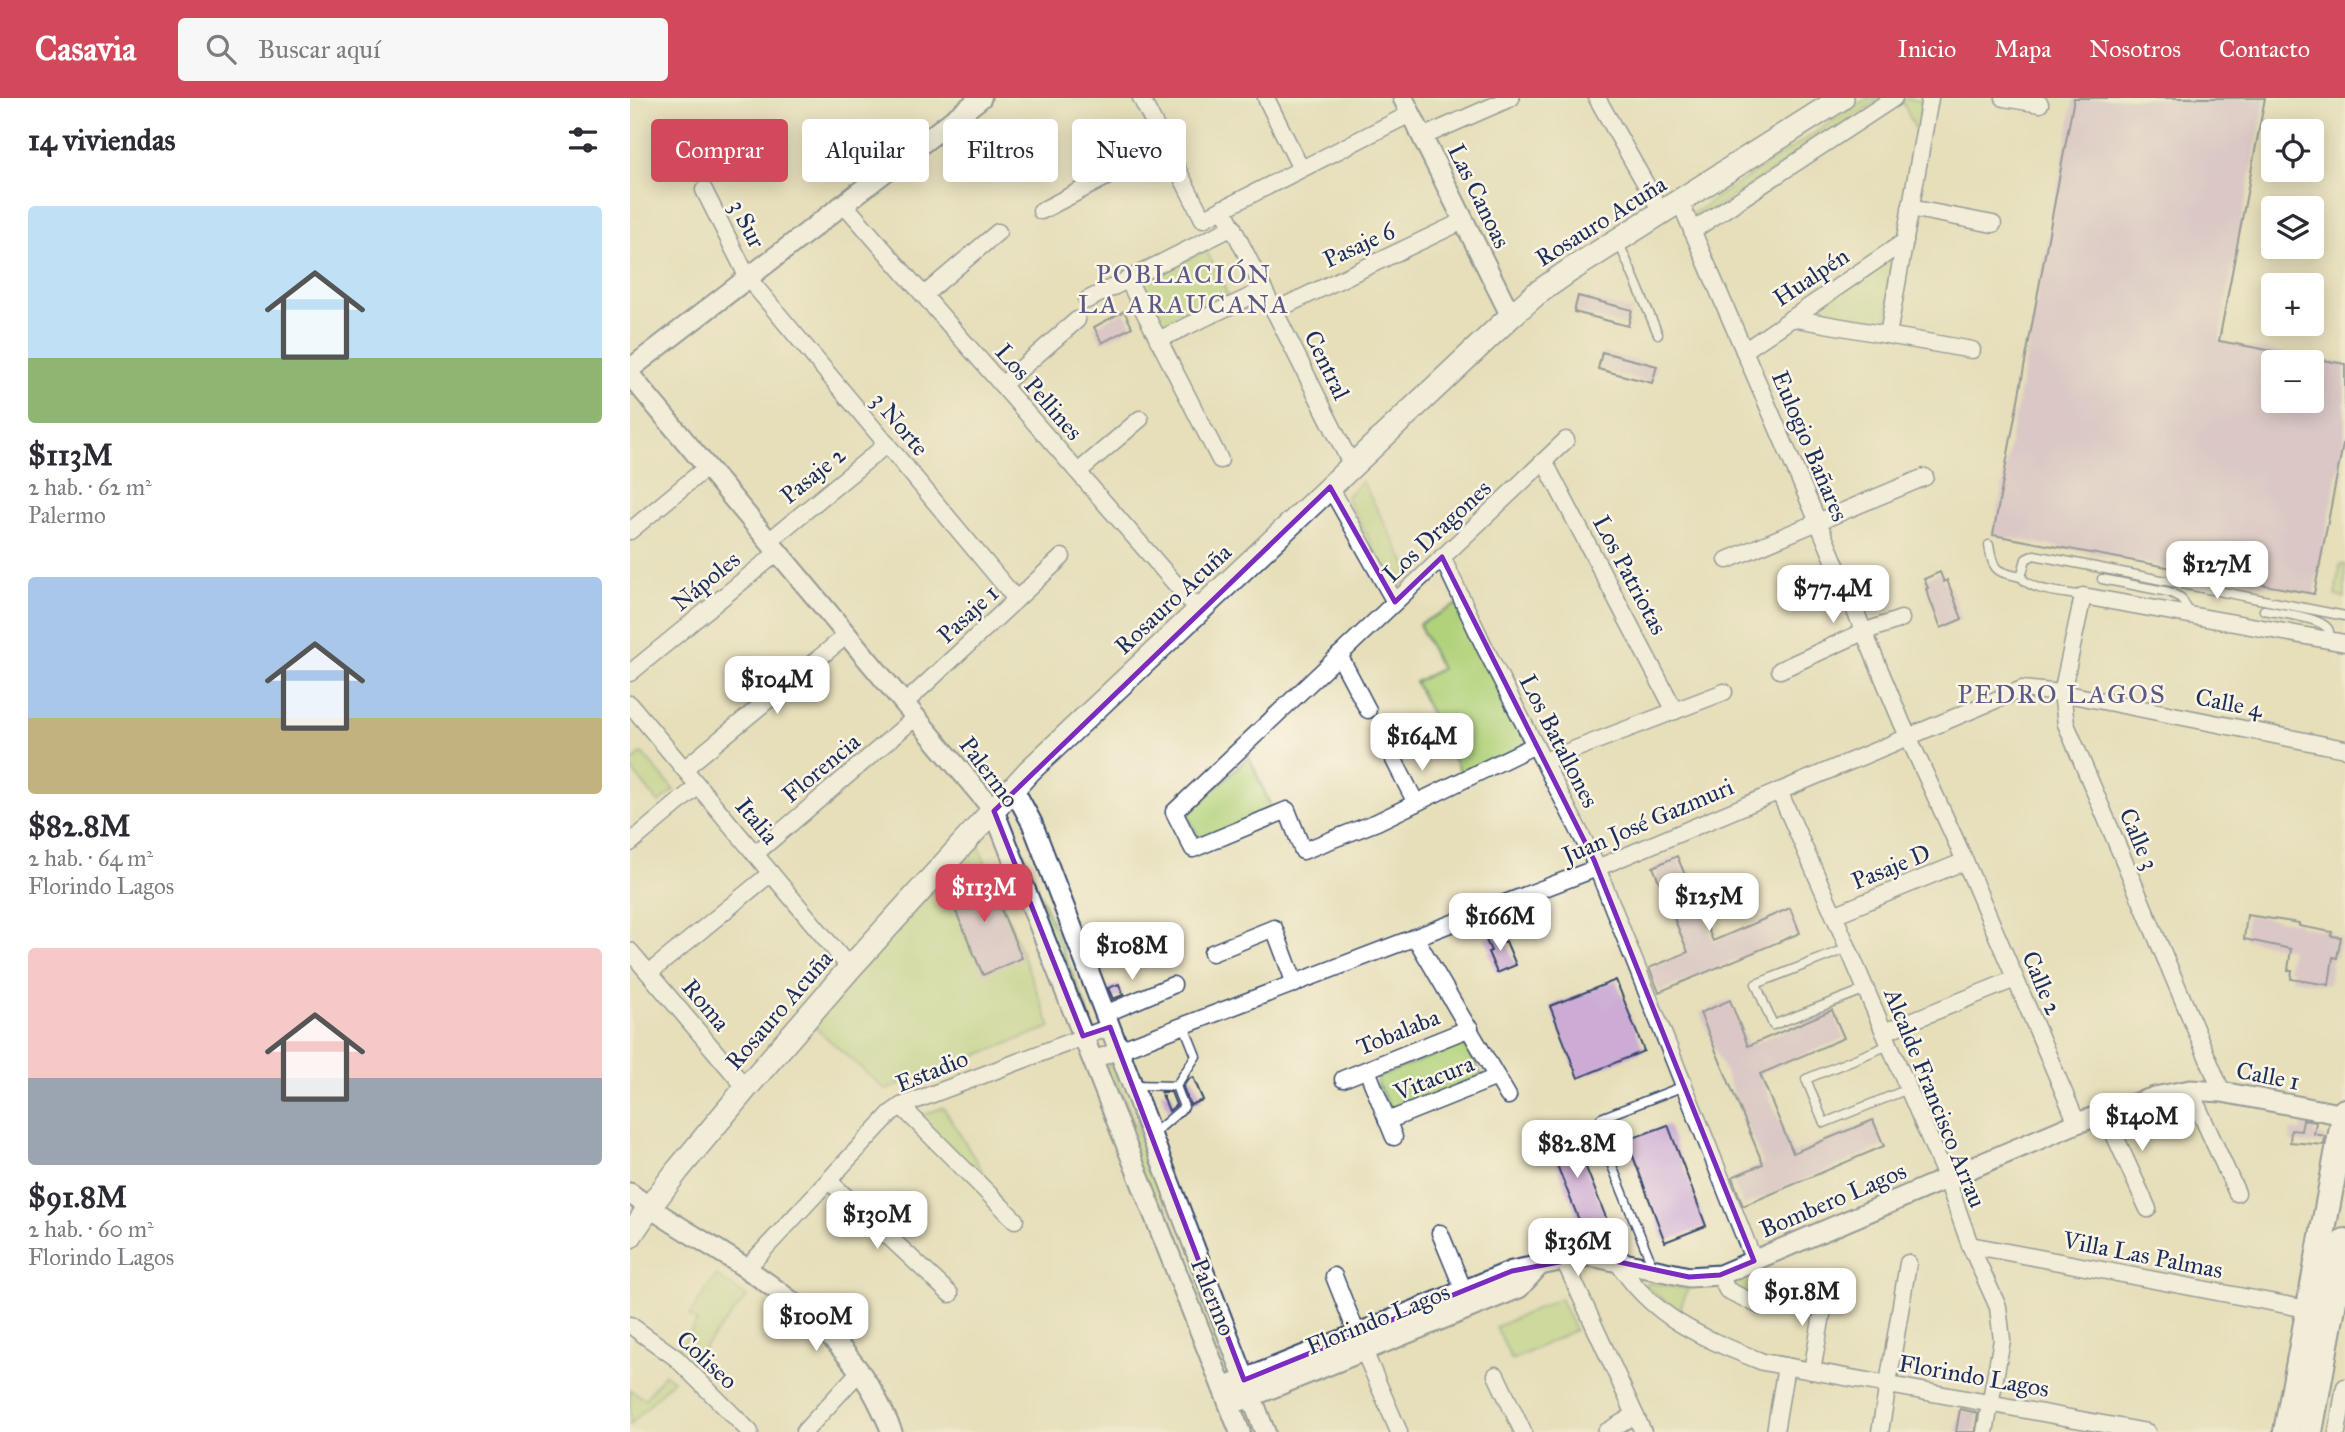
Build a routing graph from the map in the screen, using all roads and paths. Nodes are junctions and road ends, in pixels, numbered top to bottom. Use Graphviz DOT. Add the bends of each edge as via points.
graph roads {
  1 [pos="981,98"];
  2 [pos="1141,98"];
  3 [pos="1266,98"];
  4 [pos="1511,98"];
  5 [pos="1597,98"];
  6 [pos="1842,98"];
  7 [pos="1894,98"];
  8 [pos="1930,98"];
  9 [pos="2004,98"];
  10 [pos="2040,104"];
  11 [pos="1406,106"];
  12 [pos="1152,119"];
  13 [pos="1422,137"];
  14 [pos="1301,169"];
  15 [pos="1097,182"];
  16 [pos="1184,182"];
  17 [pos="704,190"];
  18 [pos="844,204"];
  19 [pos="1223,208"];
  20 [pos="1671,208"];
  21 [pos="1910,208"];
  22 [pos="1041,211"];
  23 [pos="1463,221"];
  24 [pos="1993,224"];
  25 [pos="1233,227"];
  26 [pos="1692,231"];
  27 [pos="998,232"];
  28 [pos="1618,241"];
  29 [pos="1905,241"];
  30 [pos="748,278"];
  31 [pos="1128,280"];
  32 [pos="1264,290"];
  33 [pos="924,295"];
  34 [pos="1087,300"];
  35 [pos="1274,311"];
  36 [pos="1511,316"];
  37 [pos="1791,318"];
  38 [pos="1077,320"];
  39 [pos="1658,334"];
  40 [pos="1888,335"];
  41 [pos="1158,340"];
  42 [pos="1972,349"];
  43 [pos="1744,351"];
  44 [pos="630,369"];
  45 [pos="630,375"];
  46 [pos="1002,385"];
  47 [pos="1140,419"];
  48 [pos="1566,440"];
  49 [pos="887,444"];
  50 [pos="1220,460"];
  51 [pos="1544,461"];
  52 [pos="707,467"];
  53 [pos="1352,467"];
  54 [pos="1078,472"];
  55 [pos="1925,477"];
  56 [pos="1330,487"];
  57 [pos="1818,522"];
  58 [pos="630,531"];
  59 [pos="1989,545"];
  60 [pos="773,547"];
  61 [pos="1062,557"];
  62 [pos="1443,557"];
  63 [pos="1727,560"];
  64 [pos="2021,577"];
  65 [pos="2102,579"];
  66 [pos="2083,596"];
  67 [pos="1016,599"];
  68 [pos="1395,602"];
  69 [pos="2264,610"];
  70 [pos="1199,611"];
  71 [pos="2191,615"];
  72 [pos="2345,616"];
  73 [pos="1901,619"];
  74 [pos="1863,632"];
  75 [pos="847,635"];
  76 [pos="2338,641"];
  77 [pos="1339,655"];
  78 [pos="1780,670"];
  79 [pos="630,673"];
  80 [pos="1724,692"];
  81 [pos="2062,693"];
  82 [pos="630,704"];
  83 [pos="1367,710"];
  84 [pos="910,711"];
  85 [pos="1675,711"];
  86 [pos="1908,737"];
  87 [pos="1535,745"];
  88 [pos="2345,750"];
  89 [pos="1394,760"];
  90 [pos="1544,761"];
  91 [pos="684,769"];
  92 [pos="698,786"];
  93 [pos="1013,788"];
  94 [pos="1779,791"];
  95 [pos="1416,803"];
  96 [pos="994,811"];
  97 [pos="630,843"];
  98 [pos="755,854"];
  99 [pos="1965,861"];
  100 [pos="1597,868"];
  101 [pos="771,873"];
  102 [pos="1834,915"];
  103 [pos="1416,937"];
  104 [pos="1848,948"];
  105 [pos="630,950"];
  106 [pos="1212,953"];
  107 [pos="850,968"];
  108 [pos="649,973"];
  109 [pos="2015,978"];
  110 [pos="1295,984"];
  111 [pos="1173,985"];
  112 [pos="1866,989"];
  113 [pos="1108,1020"];
  114 [pos="1184,1026"];
  115 [pos="1470,1028"];
  116 [pos="1083,1036"];
  117 [pos="1887,1038"];
  118 [pos="1119,1051"];
  119 [pos="1093,1060"];
  120 [pos="1367,1070"];
  121 [pos="1497,1077"];
  122 [pos="1343,1079"];
  123 [pos="1132,1086"];
  124 [pos="1176,1086"];
  125 [pos="1684,1086"];
  126 [pos="746,1088"];
  127 [pos="1908,1089"];
  128 [pos="2190,1090"];
  129 [pos="2222,1092"];
  130 [pos="1508,1096"];
  131 [pos="901,1107"];
  132 [pos="2104,1112"];
  133 [pos="2345,1114"];
  134 [pos="1601,1118"];
  135 [pos="1387,1121"];
  136 [pos="2077,1123"];
  137 [pos="1151,1135"];
  138 [pos="1394,1137"];
  139 [pos="1608,1156"];
  140 [pos="1946,1177"];
  141 [pos="829,1181"];
  142 [pos="630,1193"];
  143 [pos="2237,1193"];
  144 [pos="649,1208"];
  145 [pos="2148,1209"];
  146 [pos="1015,1220"];
  147 [pos="1440,1233"];
  148 [pos="630,1236"];
  149 [pos="2345,1241"];
  150 [pos="1970,1245"];
  151 [pos="1564,1260"];
  152 [pos="1618,1261"];
  153 [pos="1754,1261"];
  154 [pos="1908,1263"];
  155 [pos="1538,1267"];
  156 [pos="746,1269"];
  157 [pos="1654,1269"];
  158 [pos="1720,1275"];
  159 [pos="1334,1276"];
  160 [pos="1464,1291"];
  161 [pos="1826,1292"];
  162 [pos="950,1294"];
  163 [pos="1760,1306"];
  164 [pos="2307,1310"];
  165 [pos="630,1325"];
  166 [pos="1361,1342"];
  167 [pos="1786,1366"];
  168 [pos="860,1371"];
  169 [pos="1812,1371"];
  170 [pos="1496,1375"];
  171 [pos="1888,1386"];
  172 [pos="2345,1387"];
  173 [pos="1247,1388"];
  174 [pos="1226,1397"];
  175 [pos="1990,1403"];
  176 [pos="1635,1415"];
  177 [pos="2123,1430"];
  178 [pos="750,1432"];
  179 [pos="804,1432"];
  180 [pos="892,1432"];
  181 [pos="1240,1432"];
  182 [pos="1265,1432"];
  183 [pos="1399,1432"];
  184 [pos="1523,1432"];
  185 [pos="1606,1432"];
  186 [pos="1643,1432"];
  187 [pos="1775,1432"];
  188 [pos="1880,1432"];
  189 [pos="1985,1432"];
  190 [pos="2147,1432"];
  191 [pos="2286,1432"];
  192 [pos="2310,1432"];
  193 [pos="2337,1432"];
  1 -- 18 [label="street"];
  2 -- 12 [label="street"];
  3 -- 14 [label="street"];
  4 -- 13 [label="street"];
  5 -- 20 [label="street, Eulogio Bañares"];
  6 -- 20 [label="main road, Rosauro Acuña"];
  7 -- 26 [label="street"];
  8 -- 21 [label="street"];
  9 -- 10 [label="street"];
  11 -- 13 [label="street, Las Canoas"];
  11 -- 14 [label="street"];
  13 -- 23 [label="street, Las Canoas"];
  14 -- 19 [label="street"];
  15 -- 22 [label="street"];
  16 -- 19 [label="street" via="1203,219"];
  17 -- 30 [label="street, 3 Sur"];
  18 -- 30 [label="street"];
  18 -- 33 [label="street, Los Pellines"];
  19 -- 25 [label="street, Central"];
  20 -- 26 [label="street, Eulogio Bañares"];
  20 -- 28 [label="main road, Rosauro Acuña"];
  21 -- 24 [label="street"];
  21 -- 29 [label="street"];
  23 -- 35 [label="street, Pasaje 6"];
  23 -- 36 [label="street, Las Canoas"];
  25 -- 31 [label="street"];
  25 -- 32 [label="street, Central"];
  26 -- 43 [label="street, Eulogio Bañares"];
  27 -- 33 [label="street"];
  28 -- 36 [label="main road, Rosauro Acuña" via="1549,285"];
  28 -- 39 [label="lane"];
  29 -- 37 [label="street, Hualpén"];
  29 -- 40 [label="street"];
  30 -- 44 [label="street"];
  30 -- 49 [label="street, 3 Norte"];
  31 -- 34 [label="street"];
  31 -- 41 [label="street"];
  32 -- 35 [label="street, Central"];
  32 -- 41 [label="street"];
  33 -- 46 [label="street, Los Pellines"];
  35 -- 53 [label="street, Central"];
  36 -- 53 [label="main road, Rosauro Acuña"];
  37 -- 40 [label="street"];
  37 -- 43 [label="street, Hualpén"];
  38 -- 46 [label="street"];
  40 -- 42 [label="street"];
  41 -- 50 [label="street"];
  43 -- 57 [label="street, Eulogio Bañares"];
  45 -- 52 [label="street, Palermo"];
  46 -- 54 [label="street, Los Pellines"];
  47 -- 54 [label="street"];
  48 -- 51 [label="street, Los Dragones"];
  49 -- 60 [label="street, Pasaje 2"];
  49 -- 67 [label="street, 3 Norte"];
  51 -- 62 [label="street, Los Dragones"];
  51 -- 85 [label="street, Los Patriotas"];
  52 -- 58 [label="street"];
  52 -- 60 [label="street, Palermo"];
  53 -- 56 [label="main road, Rosauro Acuña"];
  54 -- 70 [label="street, Los Pellines"];
  55 -- 57 [label="street"];
  56 -- 68 [label="street"];
  56 -- 70 [label="main road, Rosauro Acuña"];
  57 -- 63 [label="street"];
  57 -- 74 [label="street, Eulogio Bañares"];
  59 -- 64 [label="lane" via="1992,564 2001,573"];
  60 -- 75 [label="street, Palermo"];
  60 -- 79 [label="street, Nápoles"];
  61 -- 67 [label="street, Pasaje 1"];
  62 -- 68 [label="street, Los Dragones"];
  62 -- 87 [label="street, Los Batallones"];
  64 -- 66 [label="lane" via="2038,587"];
  64 -- 72 [label="lane" via="2026,559 2034,555"];
  65 -- 71 [label="lane" via="2169,593 2180,598"];
  66 -- 71 [label="street"];
  66 -- 81 [label="street, Calle 3"];
  67 -- 84 [label="street, Pasaje 1"];
  68 -- 77 [label="street, Los Dragones"];
  69 -- 76 [label="lane" via="2322,624"];
  70 -- 93 [label="main road, Rosauro Acuña"];
  71 -- 76 [label="street"];
  73 -- 74 [label="street"];
  74 -- 78 [label="street"];
  74 -- 86 [label="street, Eulogio Bañares"];
  75 -- 84 [label="street, Palermo"];
  75 -- 91 [label="street"];
  77 -- 83 [label="street"];
  77 -- 95 [label="street, Los Dragones" via="1174,812 1193,849 1287,810 1303,851"];
  80 -- 85 [label="street"];
  81 -- 86 [label="street, Juan José Gazmuri" via="2022,689"];
  81 -- 88 [label="street, Calle 4"];
  81 -- 129 [label="street, Calle 3" via="2066,724"];
  82 -- 91 [label="street, Italia"];
  84 -- 96 [label="street, Palermo"];
  84 -- 98 [label="street, Florencia"];
  85 -- 90 [label="street"];
  86 -- 94 [label="street, Juan José Gazmuri"];
  86 -- 99 [label="street, Eulogio Bañares"];
  87 -- 90 [label="street, Los Batallones"];
  87 -- 95 [label="street"];
  89 -- 95 [label="street"];
  90 -- 100 [label="street, Los Batallones"];
  91 -- 92 [label="street, Italia"];
  92 -- 97 [label="street"];
  92 -- 98 [label="street, Italia"];
  93 -- 96 [label="main road, Rosauro Acuña"];
  93 -- 113 [label="street, Palermo" via="1032,823"];
  94 -- 100 [label="street, Juan José Gazmuri"];
  94 -- 102 [label="street, Alcalde Francisco Arrau"];
  96 -- 107 [label="main road, Rosauro Acuña"];
  96 -- 116 [label="street, Palermo"];
  98 -- 101 [label="street, Italia"];
  99 -- 102 [label="street, Pasaje D"];
  99 -- 109 [label="street, Calle 2"];
  100 -- 103 [label="street, Juan José Gazmuri"];
  100 -- 125 [label="street, Los Batallones"];
  101 -- 107 [label="street, Italia"];
  101 -- 108 [label="street"];
  102 -- 104 [label="street, Alcalde Francisco Arrau"];
  103 -- 110 [label="street, Juan José Gazmuri"];
  103 -- 115 [label="street"];
  104 -- 112 [label="street, Alcalde Francisco Arrau"];
  104 -- 112 [label="lane" via="1756,984 1773,1025"];
  105 -- 108 [label="street, Roma"];
  106 -- 110 [label="street" via="1274,928"];
  107 -- 126 [label="main road, Rosauro Acuña"];
  108 -- 126 [label="street, Roma"];
  109 -- 117 [label="street"];
  109 -- 136 [label="street, Calle 2"];
  110 -- 114 [label="street, Juan José Gazmuri"];
  111 -- 113 [label="street"];
  112 -- 117 [label="street, Alcalde Francisco Arrau"];
  113 -- 116 [label="street, Estadio"];
  113 -- 118 [label="street, Palermo"];
  114 -- 118 [label="street, Juan José Gazmuri"];
  114 -- 124 [label="lane" via="1196,1056"];
  115 -- 120 [label="street, Tobalaba"];
  115 -- 121 [label="street"];
  116 -- 119 [label="street, Palermo"];
  116 -- 131 [label="street, Estadio"];
  117 -- 127 [label="street, Alcalde Francisco Arrau"];
  117 -- 127 [label="lane" via="1806,1079 1824,1123"];
  118 -- 119 [label="street, Juan José Gazmuri"];
  118 -- 123 [label="street, Palermo"];
  119 -- 174 [label="street, Palermo"];
  120 -- 122 [label="street, Tobalaba"];
  120 -- 135 [label="street"];
  121 -- 130 [label="street"];
  121 -- 135 [label="street, Vitacura"];
  123 -- 124 [label="lane"];
  123 -- 137 [label="street, Palermo"];
  124 -- 137 [label="lane" via="1184,1107"];
  125 -- 134 [label="lane"];
  125 -- 153 [label="street, Los Batallones"];
  126 -- 144 [label="main road, Rosauro Acuña"];
  127 -- 140 [label="street, Alcalde Francisco Arrau"];
  128 -- 129 [label="street, Calle 1"];
  128 -- 132 [label="street, Calle 1"];
  128 -- 143 [label="street"];
  129 -- 133 [label="street, Calle 1"];
  131 -- 141 [label="street, Estadio"];
  131 -- 146 [label="street"];
  132 -- 136 [label="street, Calle 1"];
  132 -- 145 [label="street"];
  133 -- 164 [label="main road"];
  135 -- 138 [label="street"];
  136 -- 140 [label="street, Calle 1"];
  137 -- 173 [label="street, Palermo"];
  139 -- 157 [label="lane"];
  140 -- 150 [label="street, Alcalde Francisco Arrau"];
  140 -- 153 [label="street, Bombero Lagos"];
  141 -- 156 [label="street, Estadio"];
  141 -- 162 [label="street"];
  142 -- 144 [label="street"];
  144 -- 148 [label="main road, Rosauro Acuña"];
  144 -- 156 [label="street"];
  147 -- 160 [label="street"];
  149 -- 192 [label="main road"];
  150 -- 164 [label="street, Villa Las Palmas"];
  150 -- 175 [label="street, Alcalde Francisco Arrau" via="1998,1307 2002,1340"];
  151 -- 152 [label="street, Florindo Lagos" via="1591,1256"];
  151 -- 155 [label="street, Florindo Lagos"];
  151 -- 176 [label="street"];
  152 -- 157 [label="street, Bombero Lagos"];
  152 -- 167 [label="street, Florindo Lagos" via="1631,1283 1672,1320 1714,1343"];
  153 -- 158 [label="street, Bombero Lagos"];
  154 -- 171 [label="street"];
  155 -- 160 [label="street, Florindo Lagos" via="1512,1271"];
  155 -- 166 [label="street, Florindo Lagos" via="1519,1289"];
  156 -- 168 [label="street" via="795,1306"];
  157 -- 158 [label="street, Bombero Lagos" via="1689,1277"];
  158 -- 163 [label="street" via="1727,1290"];
  159 -- 166 [label="street"];
  160 -- 166 [label="street, Florindo Lagos"];
  161 -- 169 [label="street"];
  164 -- 191 [label="main road"];
  165 -- 178 [label="street, Coliseo" via="676,1358"];
  166 -- 173 [label="street, Florindo Lagos"];
  166 -- 183 [label="street"];
  167 -- 169 [label="street, Florindo Lagos"];
  167 -- 187 [label="street"];
  168 -- 179 [label="street"];
  168 -- 180 [label="street"];
  169 -- 171 [label="street, Florindo Lagos"];
  170 -- 184 [label="street"];
  171 -- 175 [label="street, Florindo Lagos"];
  171 -- 188 [label="street"];
  172 -- 193 [label="street"];
  173 -- 174 [label="street, Florindo Lagos"];
  173 -- 182 [label="street, Palermo"];
  174 -- 181 [label="street, Palermo"];
  175 -- 177 [label="street, Florindo Lagos"];
  175 -- 189 [label="street, Alcalde Francisco Arrau"];
  176 -- 185 [label="street"];
  176 -- 186 [label="street"];
  177 -- 190 [label="street, Florindo Lagos"];
}
